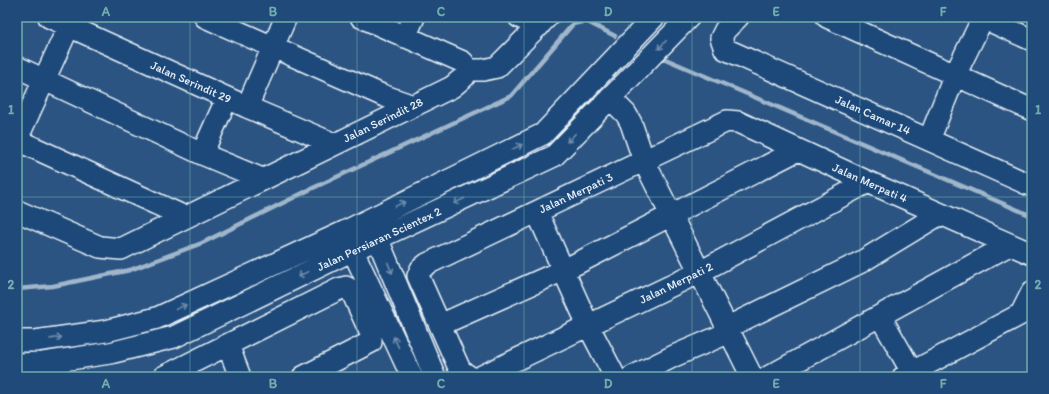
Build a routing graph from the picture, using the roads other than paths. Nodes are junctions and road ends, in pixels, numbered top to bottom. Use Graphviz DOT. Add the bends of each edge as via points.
graph roads {
  1 [pos="49,17"];
  2 [pos="205,17"];
  3 [pos="286,17"];
  4 [pos="361,17"];
  5 [pos="414,17"];
  6 [pos="519,17"];
  7 [pos="654,17"];
  8 [pos="738,17"];
  9 [pos="827,17"];
  10 [pos="982,17"];
  11 [pos="677,20"];
  12 [pos="543,21"];
  13 [pos="71,22"];
  14 [pos="405,37"];
  15 [pos="1032,40"];
  16 [pos="273,48"];
  17 [pos="17,67"];
  18 [pos="468,70"];
  19 [pos="955,75"];
  20 [pos="44,79"];
  21 [pos="227,98"];
  22 [pos="610,98"];
  23 [pos="412,106"];
  24 [pos="247,107"];
  25 [pos="1032,110"];
  26 [pos="732,120"];
  27 [pos="17,139"];
  28 [pos="929,140"];
  29 [pos="334,144"];
  30 [pos="798,150"];
  31 [pos="202,154"];
  32 [pos="644,161"];
  33 [pos="262,179"];
  34 [pos="868,182"];
  35 [pos="1032,186"];
  36 [pos="17,212"];
  37 [pos="537,212"];
  38 [pos="940,214"];
  39 [pos="672,216"];
  40 [pos="185,217"];
  41 [pos="370,220"];
  42 [pos="378,239"];
  43 [pos="348,241"];
  44 [pos="1009,245"];
  45 [pos="1032,254"];
  46 [pos="564,270"];
  47 [pos="700,272"];
  48 [pos="1032,292"];
  49 [pos="880,316"];
  50 [pos="440,325"];
  51 [pos="588,325"];
  52 [pos="729,330"];
  53 [pos="17,341"];
  54 [pos="228,346"];
  55 [pos="17,364"];
  56 [pos="516,370"];
  57 [pos="908,375"];
  58 [pos="163,377"];
  59 [pos="240,377"];
  60 [pos="303,377"];
  61 [pos="412,377"];
  62 [pos="435,377"];
  63 [pos="472,377"];
  64 [pos="615,377"];
  65 [pos="632,377"];
  66 [pos="752,377"];
  67 [pos="768,377"];
  1 -- 13 [label="street, Jalan Serindit 29"];
  2 -- 16 [label="street"];
  3 -- 16 [label="street"];
  4 -- 14 [label="street"];
  5 -- 14 [label="street"];
  6 -- 12 [label="street"];
  41 -- 7 [label="street, Jalan Persiaran Scientex 2, one-way" via="543,134"];
  8 -- 28 [label="street, Jalan Camar 14" via="721,38 725,49"];
  9 -- 19 [label="street"];
  10 -- 15 [label="street"];
  10 -- 19 [label="street"];
  11 -- 22 [label="street, Jalan Persiaran Scientex 2, one-way"];
  12 -- 18 [label="street" via="497,67"];
  13 -- 20 [label="street"];
  13 -- 21 [label="street, Jalan Serindit 29"];
  14 -- 18 [label="street" via="463,62"];
  16 -- 23 [label="street"];
  16 -- 24 [label="street"];
  17 -- 20 [label="street"];
  18 -- 23 [label="street, Jalan Serindit 28" via="457,84"];
  19 -- 25 [label="street"];
  19 -- 28 [label="street"];
  20 -- 27 [label="street"];
  20 -- 31 [label="street"];
  21 -- 24 [label="street, Jalan Serindit 29"];
  21 -- 31 [label="street"];
  22 -- 32 [label="street" via="631,123"];
  22 -- 42 [label="street, Jalan Persiaran Scientex 2, one-way" via="554,156"];
  23 -- 29 [label="street, Jalan Serindit 28"];
  24 -- 29 [label="street, Jalan Serindit 29"];
  26 -- 30 [label="street, Jalan Merpati 4"];
  26 -- 32 [label="street, Jalan Merpati 3"];
  27 -- 40 [label="street"];
  28 -- 35 [label="street, Jalan Camar 14"];
  29 -- 33 [label="street, Jalan Serindit 28"];
  30 -- 34 [label="street, Jalan Merpati 4"];
  30 -- 39 [label="street"];
  31 -- 33 [label="street"];
  32 -- 37 [label="street, Jalan Merpati 3"];
  32 -- 39 [label="street"];
  33 -- 40 [label="street, Jalan Serindit 28"];
  34 -- 38 [label="street, Jalan Merpati 4"];
  34 -- 47 [label="street, Jalan Merpati 2"];
  36 -- 40 [label="street, Jalan Serindit 28" via="100,247 121,249"];
  37 -- 46 [label="street"];
  37 -- 50 [label="street, Jalan Merpati 3" via="421,269 418,276"];
  38 -- 44 [label="street, Jalan Merpati 4"];
  38 -- 52 [label="street" via="861,262"];
  39 -- 46 [label="street"];
  39 -- 47 [label="street"];
  41 -- 42 [label="street"];
  41 -- 43 [label="street, Jalan Persiaran Scientex 2"];
  42 -- 43 [label="street, Jalan Persiaran Scientex 2"];
  42 -- 62 [label="street, one-way"];
  53 -- 43 [label="street, Jalan Persiaran Scientex 2, one-way" via="35,341 106,330 157,318"];
  43 -- 55 [label="street, Jalan Persiaran Scientex 2, one-way" via="174,337 110,353 43,363"];
  61 -- 43 [label="street, one-way"];
  44 -- 45 [label="street, Jalan Merpati 4"];
  44 -- 49 [label="street"];
  46 -- 50 [label="street"];
  46 -- 51 [label="street"];
  47 -- 51 [label="street, Jalan Merpati 2"];
  47 -- 52 [label="street"];
  48 -- 57 [label="street" via="1021,314"];
  49 -- 57 [label="street"];
  49 -- 67 [label="street"];
  50 -- 63 [label="street" via="460,370"];
  51 -- 56 [label="street, Jalan Merpati 2"];
  51 -- 64 [label="street"];
  52 -- 65 [label="street"];
  52 -- 66 [label="street"];
  54 -- 58 [label="street"];
  54 -- 59 [label="street"];
  54 -- 60 [label="street" via="339,289 351,290 371,334 371,342"];
  56 -- 63 [label="street, Jalan Merpati 2"];
}
